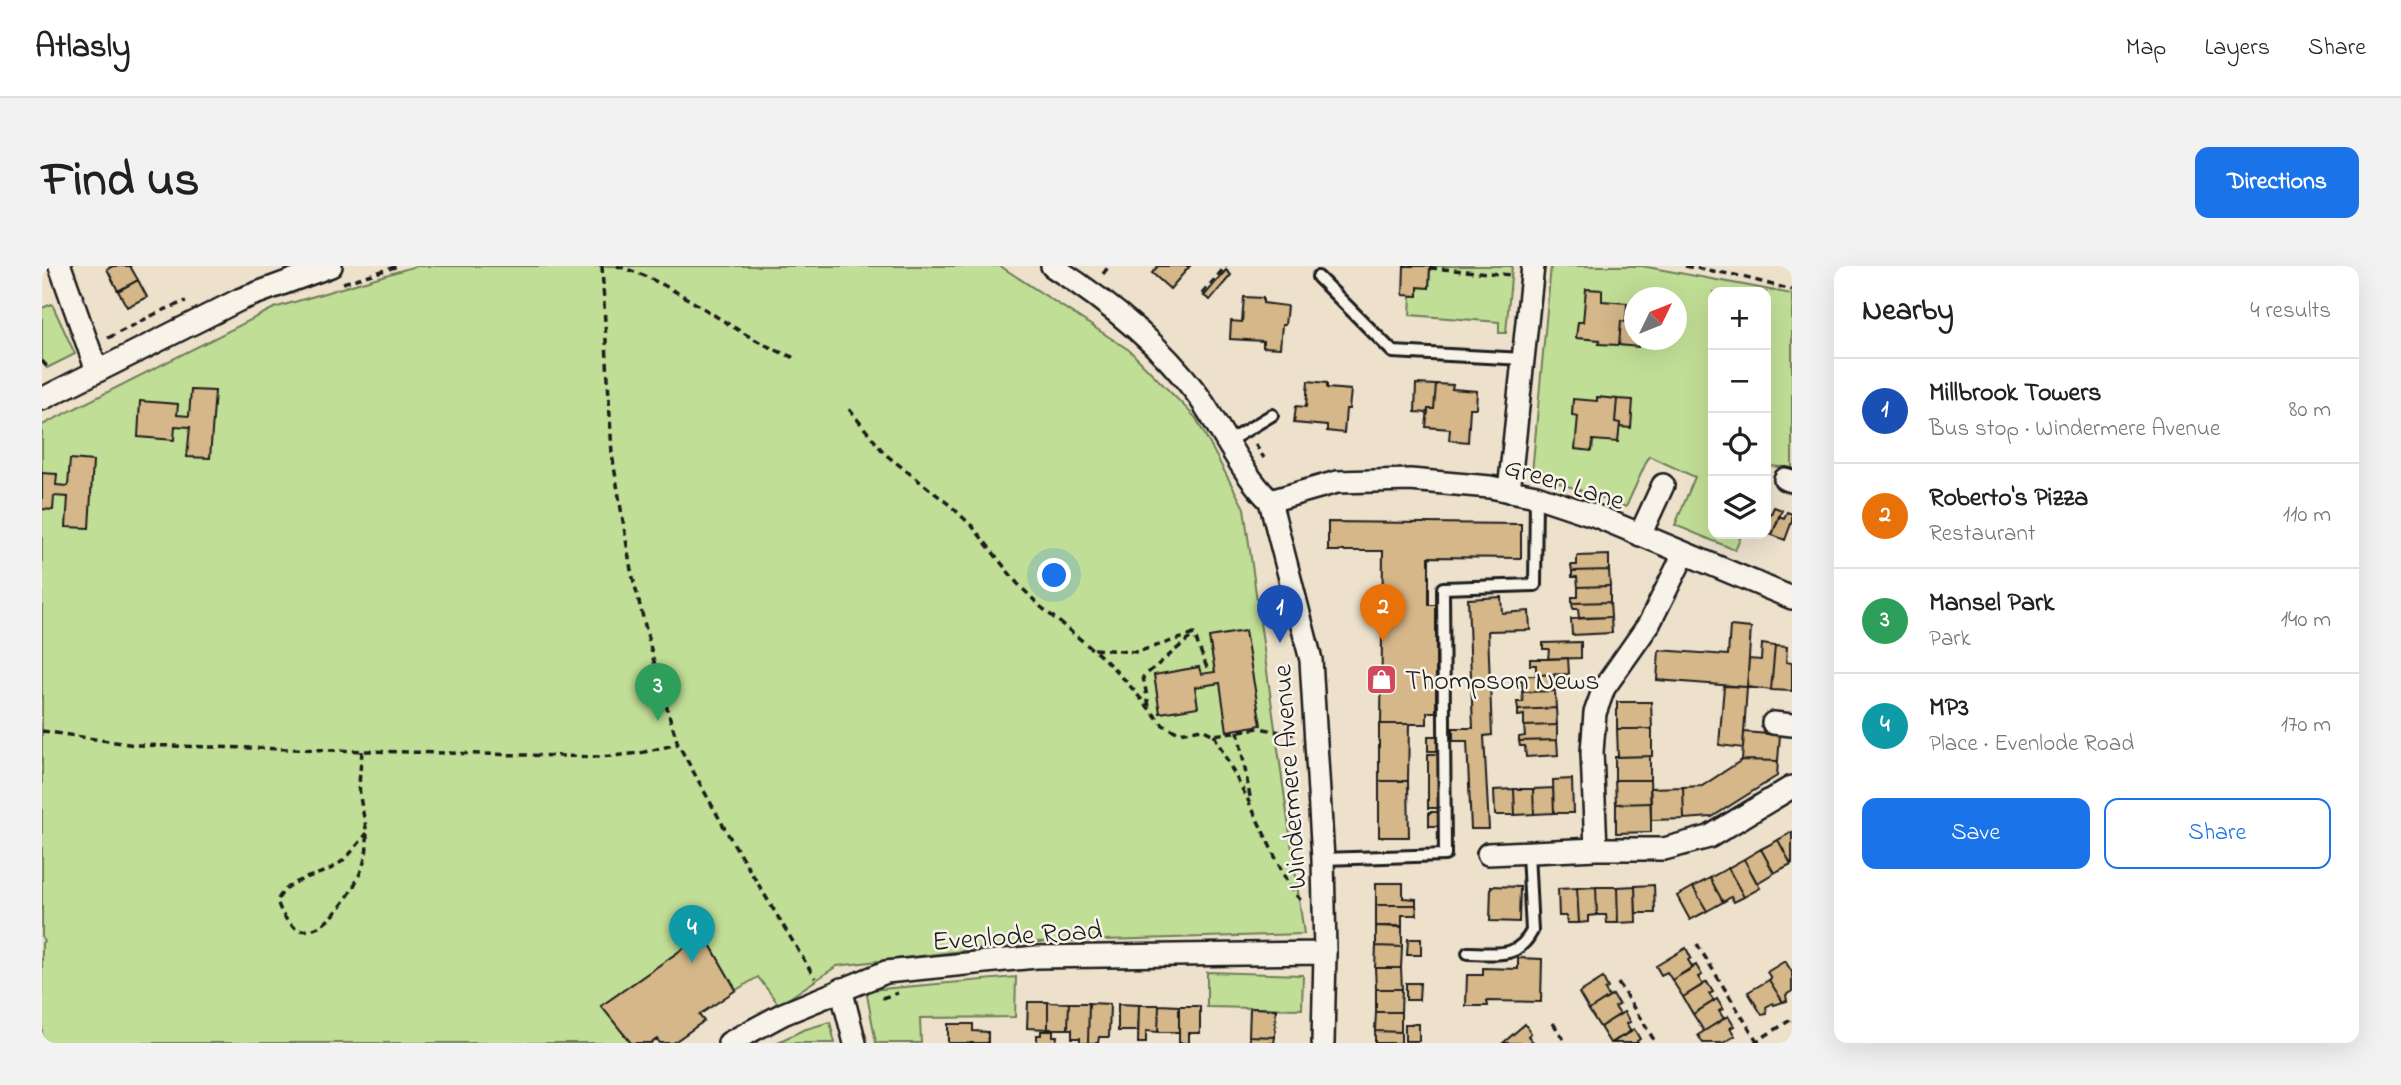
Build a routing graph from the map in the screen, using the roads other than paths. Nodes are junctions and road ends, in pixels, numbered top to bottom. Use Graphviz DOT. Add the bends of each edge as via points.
graph roads {
  1 [pos="60,266"];
  2 [pos="331,266"];
  3 [pos="1052,266"];
  4 [pos="1532,271"];
  5 [pos="1318,277"];
  6 [pos="1524,359"];
  7 [pos="97,371"];
  8 [pos="42,398"];
  9 [pos="1272,415"];
  10 [pos="1227,442"];
  11 [pos="1663,485"];
  12 [pos="1509,491"];
  13 [pos="1536,496"];
  14 [pos="1270,501"];
  15 [pos="1640,535"];
  16 [pos="1684,554"];
  17 [pos="1792,598"];
  18 [pos="1792,787"];
  19 [pos="1596,849"];
  20 [pos="1528,853"];
  21 [pos="1488,854"];
  22 [pos="1323,859"];
  23 [pos="1325,953"];
  24 [pos="1468,953"];
  25 [pos="838,998"];
  26 [pos="729,1043"];
  27 [pos="855,1043"];
  28 [pos="1323,1043"];
  1 -- 7 [label="street"];
  2 -- 7 [label="street" via="241,299"];
  3 -- 10 [label="street, Windermere Avenue" via="1132,326 1175,369"];
  4 -- 6 [label="street"];
  5 -- 6 [label="lane" via="1393,352"];
  6 -- 12 [label="street"];
  7 -- 8 [label="street"];
  9 -- 10 [label="lane"];
  10 -- 14 [label="street, Windermere Avenue" via="1254,485"];
  11 -- 15 [label="street"];
  12 -- 13 [label="street, Green Lane"];
  12 -- 14 [label="street, Green Lane" via="1410,480 1337,482"];
  13 -- 15 [label="street, Green Lane"];
  13 -- 22 [label="lane" via="1535,585 1443,589 1445,855"];
  14 -- 22 [label="street, Windermere Avenue" via="1311,660"];
  15 -- 16 [label="street, Green Lane"];
  16 -- 17 [label="street, Green Lane"];
  16 -- 19 [label="street" via="1649,624 1604,688 1595,713"];
  18 -- 19 [label="street" via="1709,837 1664,849"];
  19 -- 20 [label="street"];
  20 -- 21 [label="street"];
  20 -- 24 [label="lane" via="1532,931 1527,942 1516,951"];
  22 -- 23 [label="street, Windermere Avenue"];
  23 -- 25 [label="street, Evenlode Road" via="1037,957 886,972"];
  23 -- 28 [label="street, Windermere Avenue"];
  25 -- 26 [label="street, Evenlode Road" via="783,1014"];
  25 -- 27 [label="street"];
}
